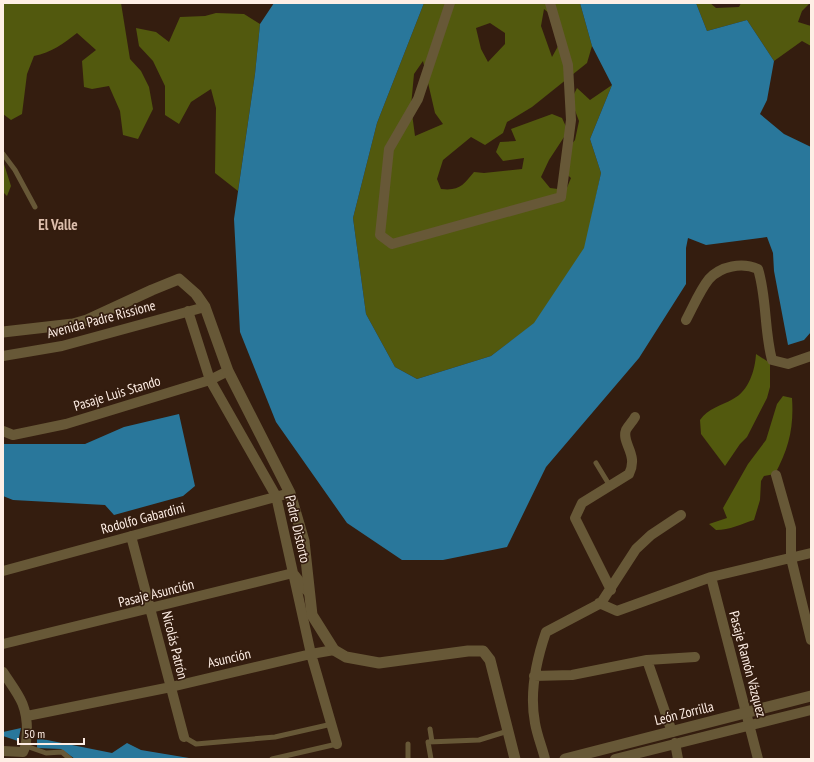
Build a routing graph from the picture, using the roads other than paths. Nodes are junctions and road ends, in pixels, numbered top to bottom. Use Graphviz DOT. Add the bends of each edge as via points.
graph roads {
  1 [pos="450,3"];
  2 [pos="550,3"];
  3 [pos="3,154"];
  4 [pos="35,207"];
  5 [pos="196,294"];
  6 [pos="205,307"];
  7 [pos="188,311"];
  8 [pos="686,320"];
  9 [pos="3,331"];
  10 [pos="3,356"];
  11 [pos="811,356"];
  12 [pos="228,371"];
  13 [pos="210,380"];
  14 [pos="635,417"];
  15 [pos="3,431"];
  16 [pos="596,463"];
  17 [pos="776,475"];
  18 [pos="610,486"];
  19 [pos="290,493"];
  20 [pos="276,496"];
  21 [pos="681,514"];
  22 [pos="130,536"];
  23 [pos="811,552"];
  24 [pos="792,558"];
  25 [pos="3,571"];
  26 [pos="293,573"];
  27 [pos="710,577"];
  28 [pos="611,590"];
  29 [pos="308,592"];
  30 [pos="599,603"];
  31 [pos="151,609"];
  32 [pos="811,640"];
  33 [pos="3,644"];
  34 [pos="334,650"];
  35 [pos="311,654"];
  36 [pos="694,657"];
  37 [pos="647,660"];
  38 [pos="3,672"];
  39 [pos="534,676"];
  40 [pos="171,687"];
  41 [pos="811,696"];
  42 [pos="811,710"];
  43 [pos="747,713"];
  44 [pos="27,716"];
  45 [pos="332,724"];
  46 [pos="750,725"];
  47 [pos="430,729"];
  48 [pos="508,731"];
  49 [pos="672,732"];
  50 [pos="184,737"];
  51 [pos="432,742"];
  52 [pos="675,743"];
  53 [pos="337,744"];
  54 [pos="408,744"];
  55 [pos="3,751"];
  56 [pos="24,752"];
  57 [pos="597,755"];
  58 [pos="70,759"];
  59 [pos="272,759"];
  60 [pos="408,759"];
  61 [pos="430,759"];
  62 [pos="515,759"];
  63 [pos="545,759"];
  64 [pos="565,759"];
  65 [pos="615,759"];
  66 [pos="678,759"];
  67 [pos="758,759"];
  1 -- 2 [label="street" via="418,99 389,150 380,235 392,244 561,197 571,120 568,65"];
  3 -- 4 [label="lane" via="16,170"];
  5 -- 6 [label="street, Padre Distorto"];
  5 -- 9 [label="street, Avenida Padre Rissione" via="179,280 87,320 73,324"];
  6 -- 7 [label="street, Avenida Padre Rissione"];
  6 -- 12 [label="street, Padre Distorto"];
  7 -- 10 [label="street, Avenida Padre Rissione" via="62,346"];
  7 -- 13 [label="street, Padre Distorto"];
  8 -- 11 [label="street" via="709,279 728,268 748,265 758,269 762,282 772,360 788,364"];
  12 -- 13 [label="street, Pasaje Luis Stando"];
  12 -- 19 [label="street, Padre Distorto"];
  13 -- 15 [label="street, Pasaje Luis Stando" via="66,424 13,435"];
  13 -- 20 [label="street, Padre Distorto"];
  14 -- 18 [label="street" via="625,436 633,466 629,474"];
  16 -- 18 [label="lane"];
  17 -- 24 [label="street" via="791,528"];
  18 -- 28 [label="street" via="582,504 576,518"];
  19 -- 20 [label="street, Rodolfo Gabardini"];
  19 -- 29 [label="street, Padre Distorto" via="304,541"];
  20 -- 22 [label="street, Rodolfo Gabardini"];
  20 -- 26 [label="street, Padre Distorto"];
  21 -- 28 [label="street" via="636,550"];
  22 -- 25 [label="street, Rodolfo Gabardini"];
  22 -- 31 [label="street, Nicolás Patrón"];
  23 -- 24 [label="street"];
  24 -- 27 [label="street"];
  24 -- 32 [label="street"];
  26 -- 29 [label="street"];
  26 -- 31 [label="street, Pasaje Asunción"];
  26 -- 35 [label="street, Padre Distorto"];
  27 -- 30 [label="street" via="617,611"];
  27 -- 43 [label="street, Pasaje Ramón Vázquez"];
  28 -- 30 [label="street"];
  29 -- 34 [label="street, Padre Distorto" via="312,615"];
  30 -- 39 [label="street" via="546,632"];
  31 -- 33 [label="street, Pasaje Asunción"];
  31 -- 40 [label="street, Nicolás Patrón"];
  34 -- 35 [label="street, Asunción"];
  34 -- 48 [label="street" via="346,657 380,663 483,651 490,660"];
  35 -- 40 [label="street, Asunción"];
  35 -- 45 [label="street, Padre Distorto"];
  36 -- 37 [label="street"];
  37 -- 39 [label="street" via="572,675"];
  37 -- 49 [label="street"];
  38 -- 44 [label="street" via="24,704"];
  39 -- 63 [label="street" via="532,699 535,724"];
  40 -- 44 [label="street, Asunción"];
  40 -- 50 [label="street, Nicolás Patrón"];
  41 -- 43 [label="street, León Zorrilla"];
  42 -- 46 [label="street, León Zorrilla"];
  43 -- 46 [label="street, Pasaje Ramón Vázquez"];
  43 -- 49 [label="street, León Zorrilla"];
  44 -- 56 [label="street"];
  45 -- 50 [label="lane" via="275,737 196,744"];
  45 -- 53 [label="street, Padre Distorto"];
  46 -- 52 [label="street, León Zorrilla"];
  46 -- 67 [label="street, Pasaje Ramón Vázquez"];
  47 -- 51 [label="lane"];
  48 -- 51 [label="lane" via="480,740"];
  48 -- 62 [label="street"];
  49 -- 52 [label="lane"];
  49 -- 57 [label="street, León Zorrilla"];
  51 -- 61 [label="lane" via="428,742"];
  52 -- 65 [label="street, León Zorrilla"];
  52 -- 66 [label="street"];
  53 -- 59 [label="lane"];
  54 -- 60 [label="lane"];
  55 -- 56 [label="street"];
  56 -- 58 [label="lane" via="62,752"];
  57 -- 64 [label="street, León Zorrilla"];
}
